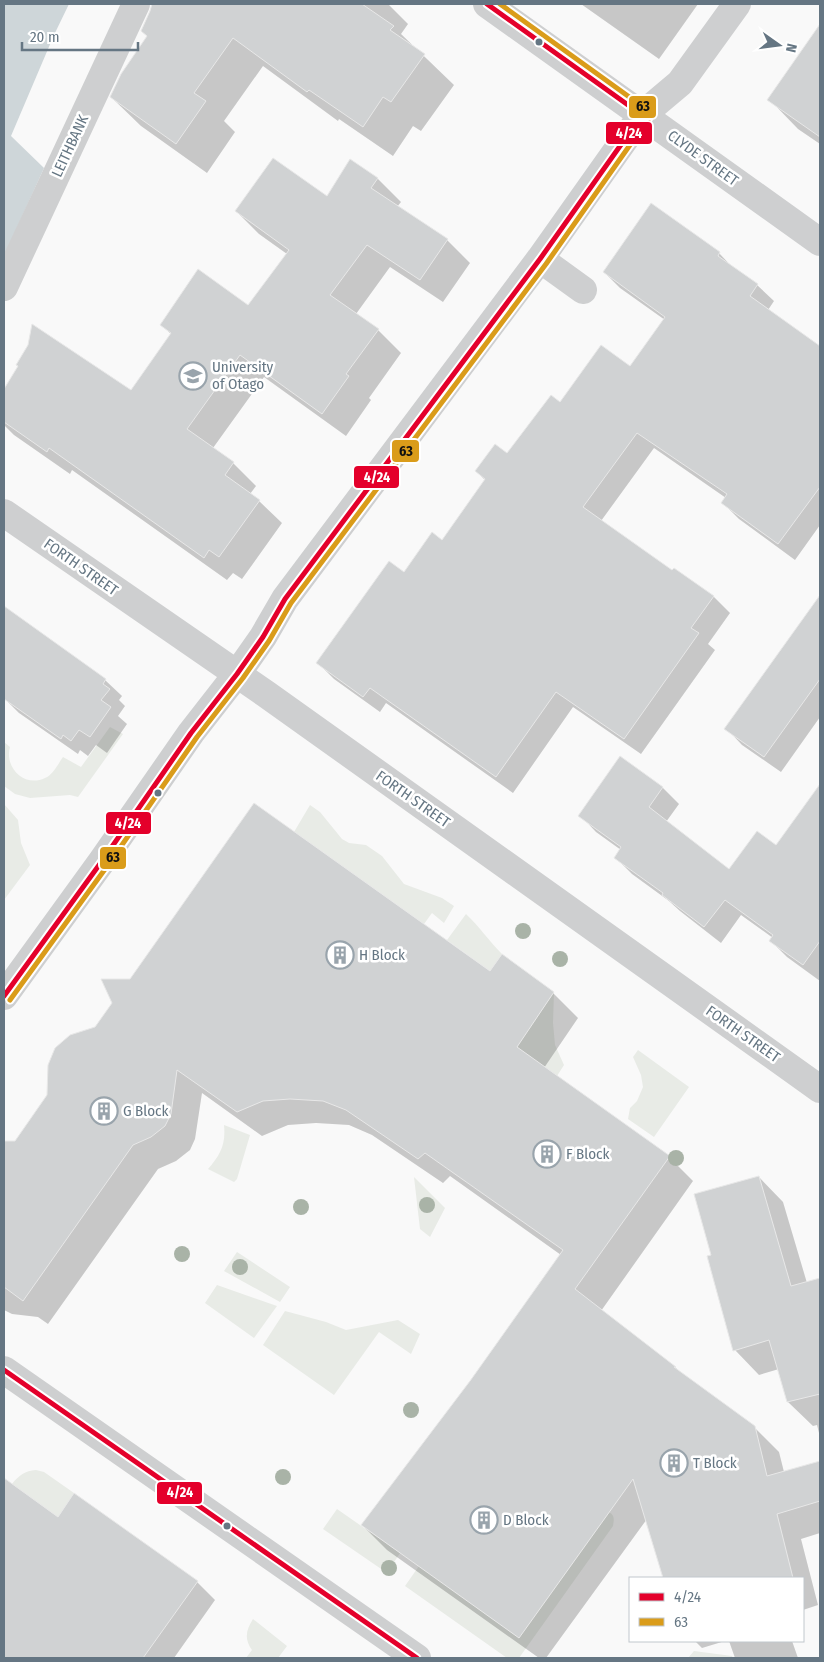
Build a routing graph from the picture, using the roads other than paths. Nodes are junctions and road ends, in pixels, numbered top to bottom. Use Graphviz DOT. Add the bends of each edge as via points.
graph roads {
  1 [pos="136,4"];
  2 [pos="487,4"];
  3 [pos="736,4"];
  4 [pos="642,115"];
  5 [pos="820,242"];
  6 [pos="540,258"];
  7 [pos="4,288"];
  8 [pos="583,290"];
  9 [pos="4,513"];
  10 [pos="237,674"];
  11 [pos="4,996"];
  12 [pos="820,1089"];
  13 [pos="4,1370"];
  14 [pos="417,1658"];
  1 -- 7 [label="street, LEITHBANK"];
  2 -- 4 [label="street, CLYDE STREET"];
  3 -- 4 [label="street" via="680,83"];
  4 -- 5 [label="street, CLYDE STREET"];
  4 -- 6 [label="street"];
  6 -- 8 [label="street"];
  6 -- 10 [label="street" via="285,599"];
  9 -- 10 [label="street, FORTH STREET"];
  10 -- 11 [label="street"];
  10 -- 12 [label="street, FORTH STREET"];
  13 -- 14 [label="street"];
}
